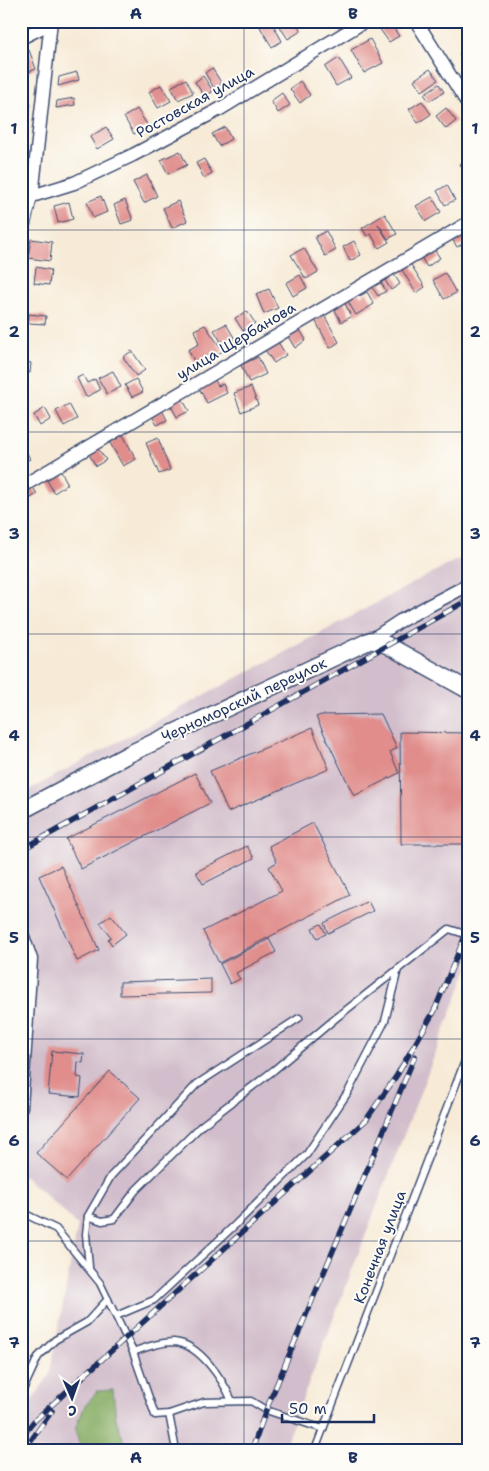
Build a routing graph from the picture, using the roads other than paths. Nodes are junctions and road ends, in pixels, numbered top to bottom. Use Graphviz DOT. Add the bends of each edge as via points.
graph roads {
  1 [pos="365,21"];
  2 [pos="416,21"];
  3 [pos="51,22"];
  4 [pos="21,38"];
  5 [pos="468,104"];
  6 [pos="32,196"];
  7 [pos="468,223"];
  8 [pos="21,243"];
  9 [pos="21,487"];
  10 [pos="468,585"];
  11 [pos="371,640"];
  12 [pos="468,690"];
  13 [pos="21,811"];
  14 [pos="21,931"];
  15 [pos="468,935"];
  16 [pos="398,969"];
  17 [pos="299,1018"];
  18 [pos="24,1035"];
  19 [pos="468,1053"];
  20 [pos="21,1107"];
  21 [pos="21,1212"];
  22 [pos="88,1216"];
  23 [pos="89,1269"];
  24 [pos="108,1299"];
  25 [pos="116,1316"];
  26 [pos="133,1352"];
  27 [pos="21,1394"];
  28 [pos="232,1401"];
  29 [pos="169,1414"];
  30 [pos="323,1429"];
  31 [pos="176,1450"];
  32 [pos="316,1450"];
  1 -- 6 [label="street, Ростовская улица" via="220,109 133,155 74,183"];
  2 -- 5 [label="street"];
  3 -- 4 [label="street"];
  3 -- 6 [label="street"];
  6 -- 8 [label="street"];
  7 -- 9 [label="street, улица Щербанова"];
  10 -- 11 [label="street"];
  11 -- 12 [label="street" via="388,645"];
  11 -- 13 [label="street, Черноморский переулок" via="129,754"];
  14 -- 18 [label="street" via="31,959"];
  15 -- 16 [label="lane" via="449,929"];
  16 -- 22 [label="lane" via="201,1126 136,1190 114,1218 102,1221"];
  16 -- 25 [label="lane" via="385,1021 348,1092 307,1154 154,1300"];
  17 -- 22 [label="lane" via="197,1084 111,1176"];
  18 -- 20 [label="street"];
  19 -- 30 [label="lane, Конечная улица"];
  21 -- 23 [label="lane" via="56,1228"];
  22 -- 23 [label="lane"];
  23 -- 24 [label="lane"];
  24 -- 25 [label="lane"];
  24 -- 27 [label="lane" via="87,1322 55,1340 38,1357"];
  25 -- 26 [label="lane"];
  26 -- 28 [label="lane" via="175,1342 187,1346 211,1367"];
  26 -- 29 [label="lane" via="155,1415"];
  28 -- 29 [label="lane" via="204,1402"];
  28 -- 30 [label="lane" via="251,1401 266,1410"];
  29 -- 31 [label="lane"];
  30 -- 32 [label="lane, Конечная улица"];
}
